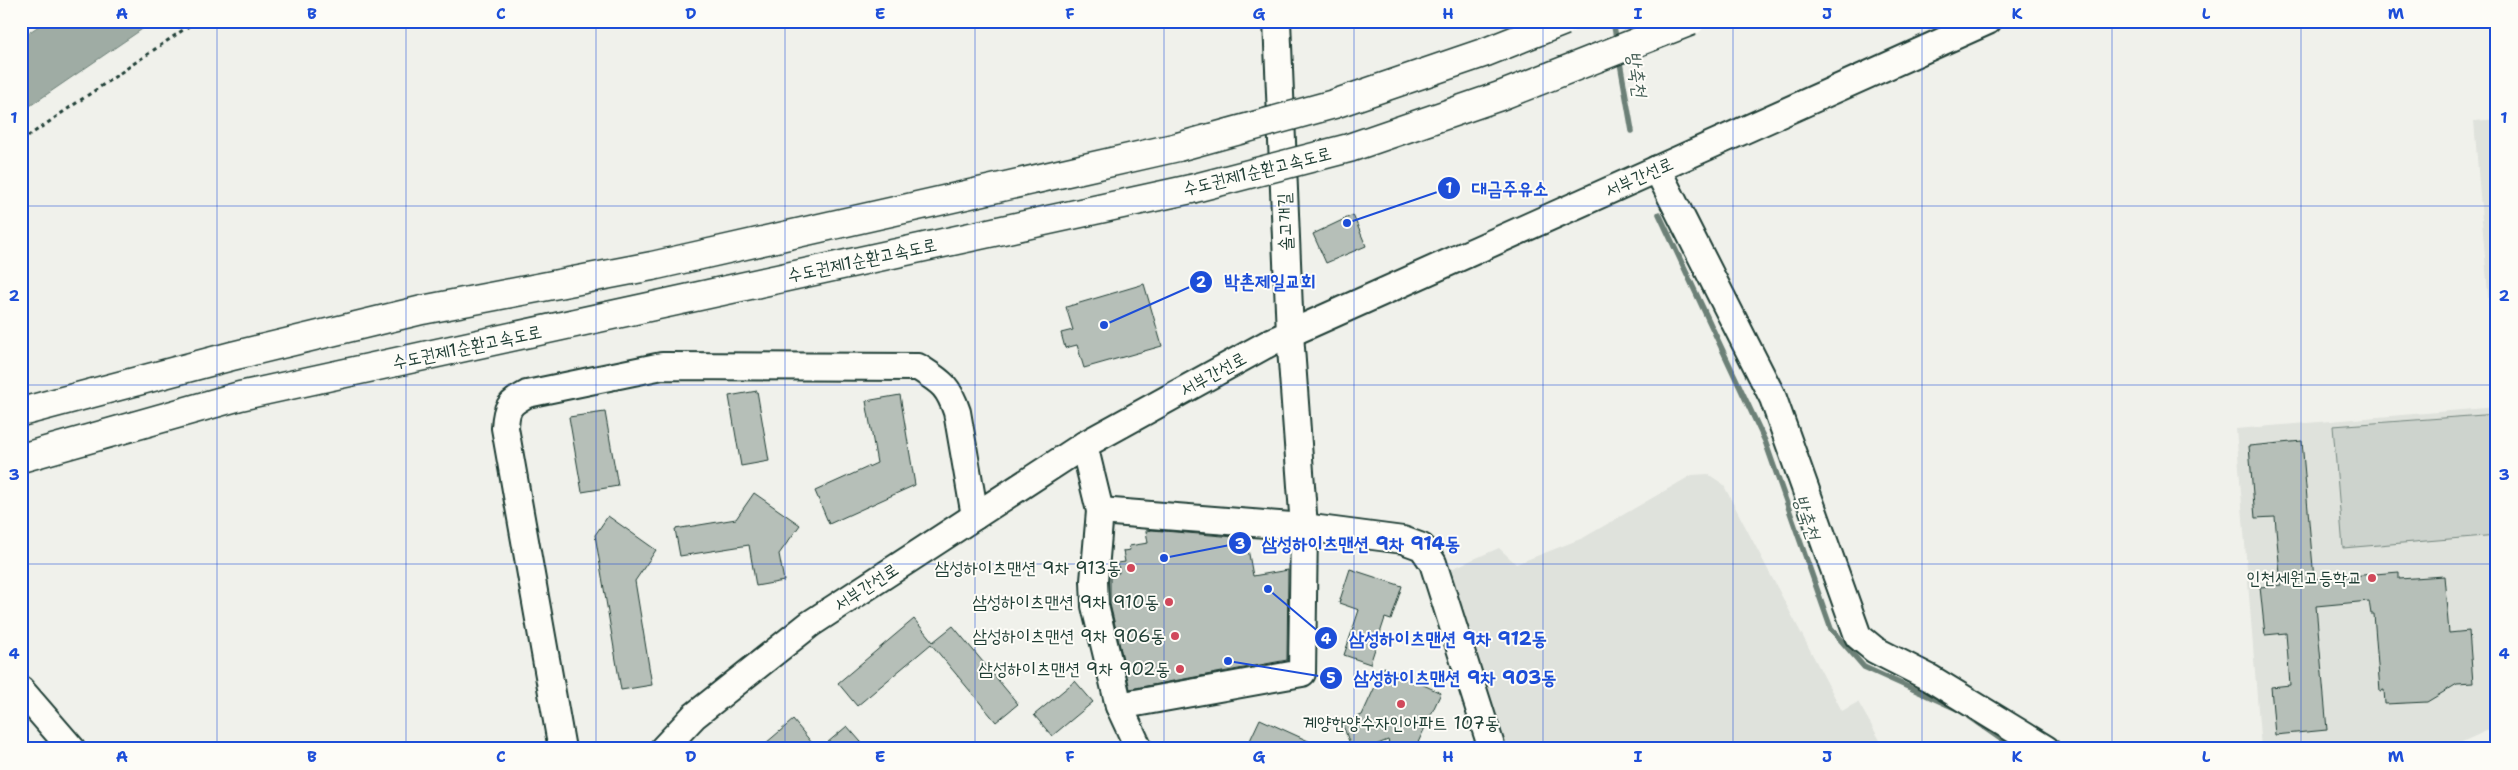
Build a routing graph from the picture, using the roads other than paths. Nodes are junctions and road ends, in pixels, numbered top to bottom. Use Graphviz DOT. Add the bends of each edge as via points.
graph roads {
  1 [pos="1277,21"];
  2 [pos="1564,21"];
  3 [pos="1691,21"];
  4 [pos="1988,21"];
  5 [pos="1657,169"];
  6 [pos="1290,334"];
  7 [pos="21,412"];
  8 [pos="1084,445"];
  9 [pos="21,458"];
  10 [pos="1100,511"];
  11 [pos="975,516"];
  12 [pos="1304,527"];
  13 [pos="21,690"];
  14 [pos="1119,706"];
  15 [pos="72,749"];
  16 [pos="562,749"];
  17 [pos="663,749"];
  18 [pos="1139,749"];
  19 [pos="1492,749"];
  20 [pos="2046,749"];
  1 -- 6 [label="street, 솔고개길"];
  2 -- 7 [label="highway, bridge" via="1486,52 1334,104 1178,147 652,266 422,310 223,358"];
  3 -- 9 [label="highway, 수도권제1순환고속도로, bridge" via="1500,96 1349,148 1191,189 240,396"];
  4 -- 5 [label="street, 서부간선로"];
  5 -- 6 [label="street, 서부간선로"];
  5 -- 20 [label="street" via="1773,398 1858,636 1875,650 1930,678"];
  6 -- 8 [label="street, 서부간선로"];
  6 -- 12 [label="street"];
  8 -- 10 [label="street"];
  8 -- 11 [label="street, 서부간선로"];
  10 -- 12 [label="street"];
  10 -- 14 [label="street" via="1095,606"];
  11 -- 16 [label="street" via="952,396 945,386 918,367 662,366 527,394 513,402 506,412 505,428"];
  11 -- 17 [label="street, 서부간선로" via="810,624 694,716"];
  12 -- 14 [label="street" via="1302,673"];
  12 -- 19 [label="street" via="1402,540 1422,547 1433,563"];
  13 -- 15 [label="street"];
  14 -- 18 [label="street"];
}
